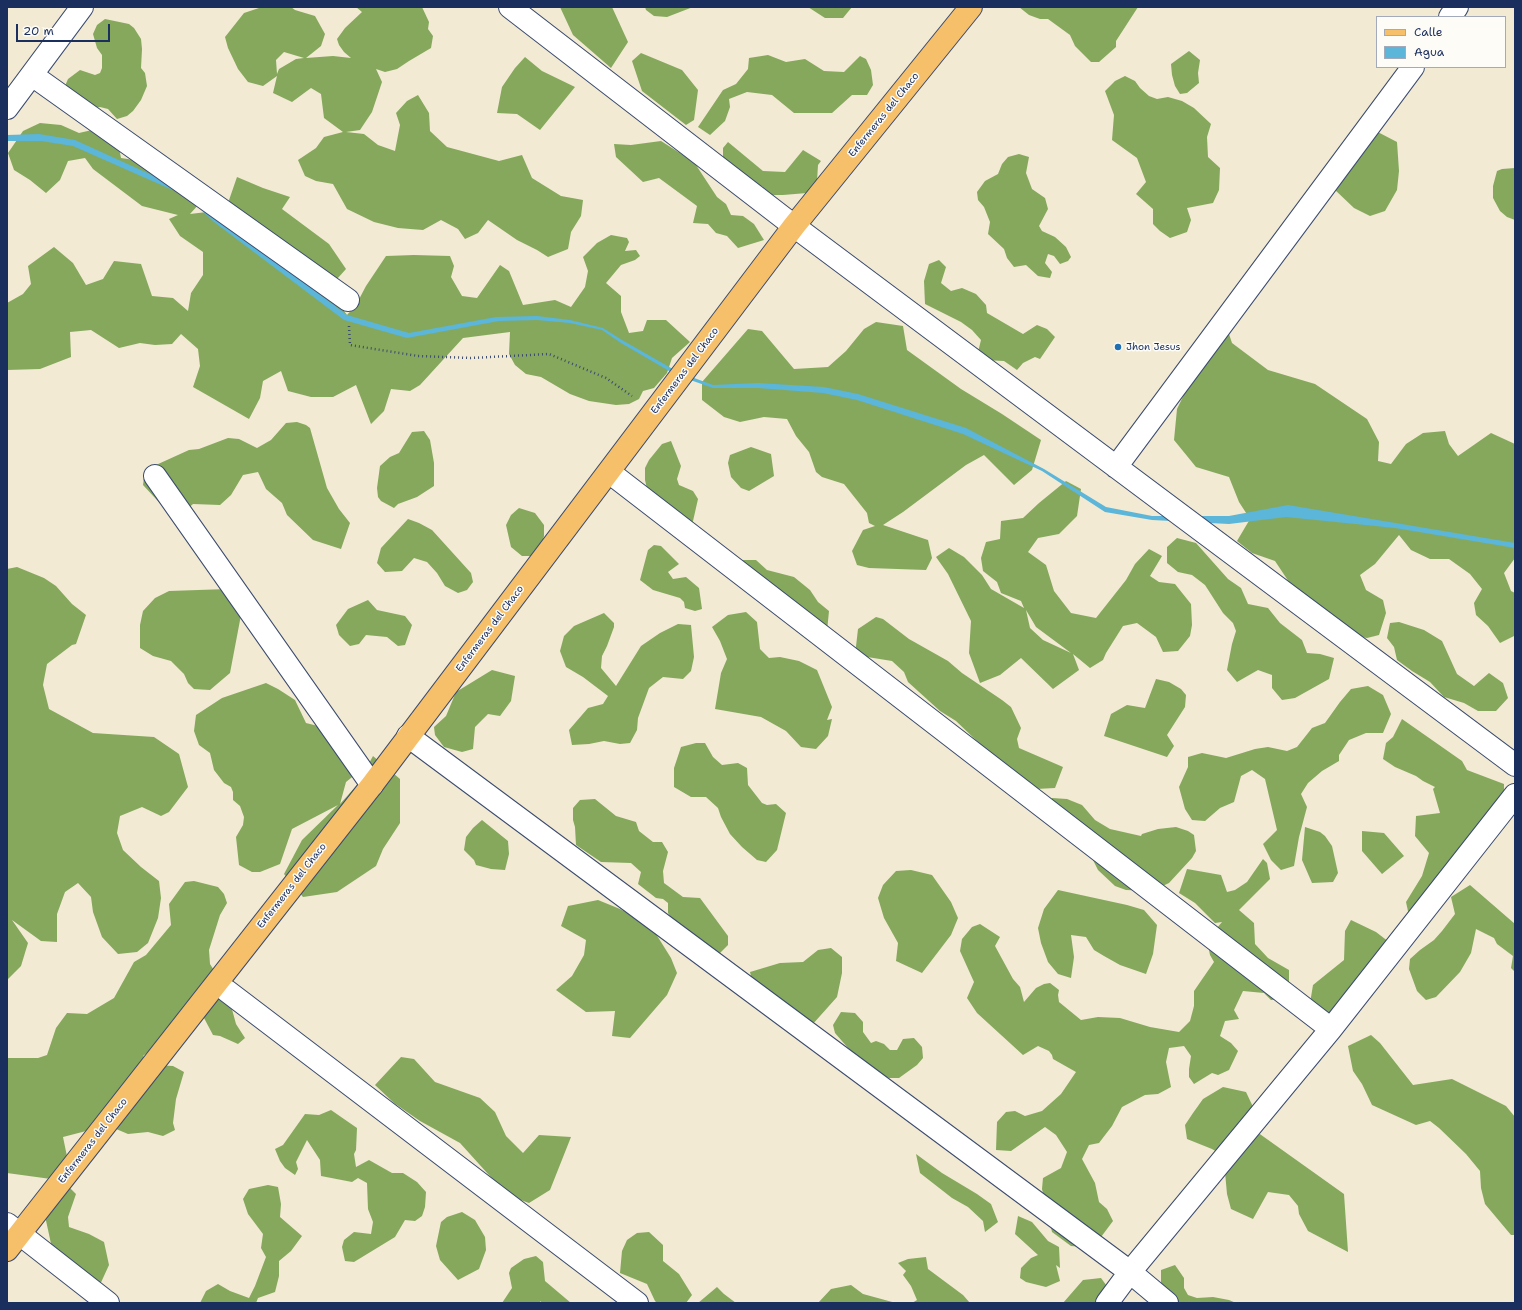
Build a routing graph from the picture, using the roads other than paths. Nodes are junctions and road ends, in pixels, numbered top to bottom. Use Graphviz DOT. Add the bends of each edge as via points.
graph roads {
  1 [pos="82,7"];
  2 [pos="510,7"];
  3 [pos="971,7"];
  4 [pos="1457,7"];
  5 [pos="1451,16"];
  6 [pos="1412,68"];
  7 [pos="32,75"];
  8 [pos="7,108"];
  9 [pos="794,226"];
  10 [pos="348,300"];
  11 [pos="1116,467"];
  12 [pos="609,472"];
  13 [pos="155,476"];
  14 [pos="408,736"];
  15 [pos="1515,765"];
  16 [pos="372,785"];
  17 [pos="1515,795"];
  18 [pos="227,991"];
  19 [pos="1331,1029"];
  20 [pos="11,1236"];
  21 [pos="1130,1272"];
  22 [pos="108,1303"];
  23 [pos="637,1303"];
  24 [pos="1107,1303"];
  25 [pos="1167,1303"];
  1 -- 7 [label="street"];
  2 -- 9 [label="street"];
  3 -- 9 [label="main road, Enfermeras del Chaco"];
  4 -- 5 [label="street"];
  6 -- 11 [label="street"];
  7 -- 8 [label="street"];
  7 -- 10 [label="street"];
  9 -- 11 [label="street"];
  9 -- 12 [label="main road, Enfermeras del Chaco"];
  11 -- 15 [label="street"];
  12 -- 14 [label="main road, Enfermeras del Chaco"];
  12 -- 19 [label="street"];
  13 -- 16 [label="street"];
  14 -- 16 [label="main road, Enfermeras del Chaco"];
  14 -- 21 [label="street"];
  16 -- 20 [label="main road, Enfermeras del Chaco"];
  17 -- 19 [label="street"];
  18 -- 23 [label="street"];
  19 -- 21 [label="street"];
  20 -- 22 [label="street"];
  21 -- 24 [label="street"];
  21 -- 25 [label="street"];
}
